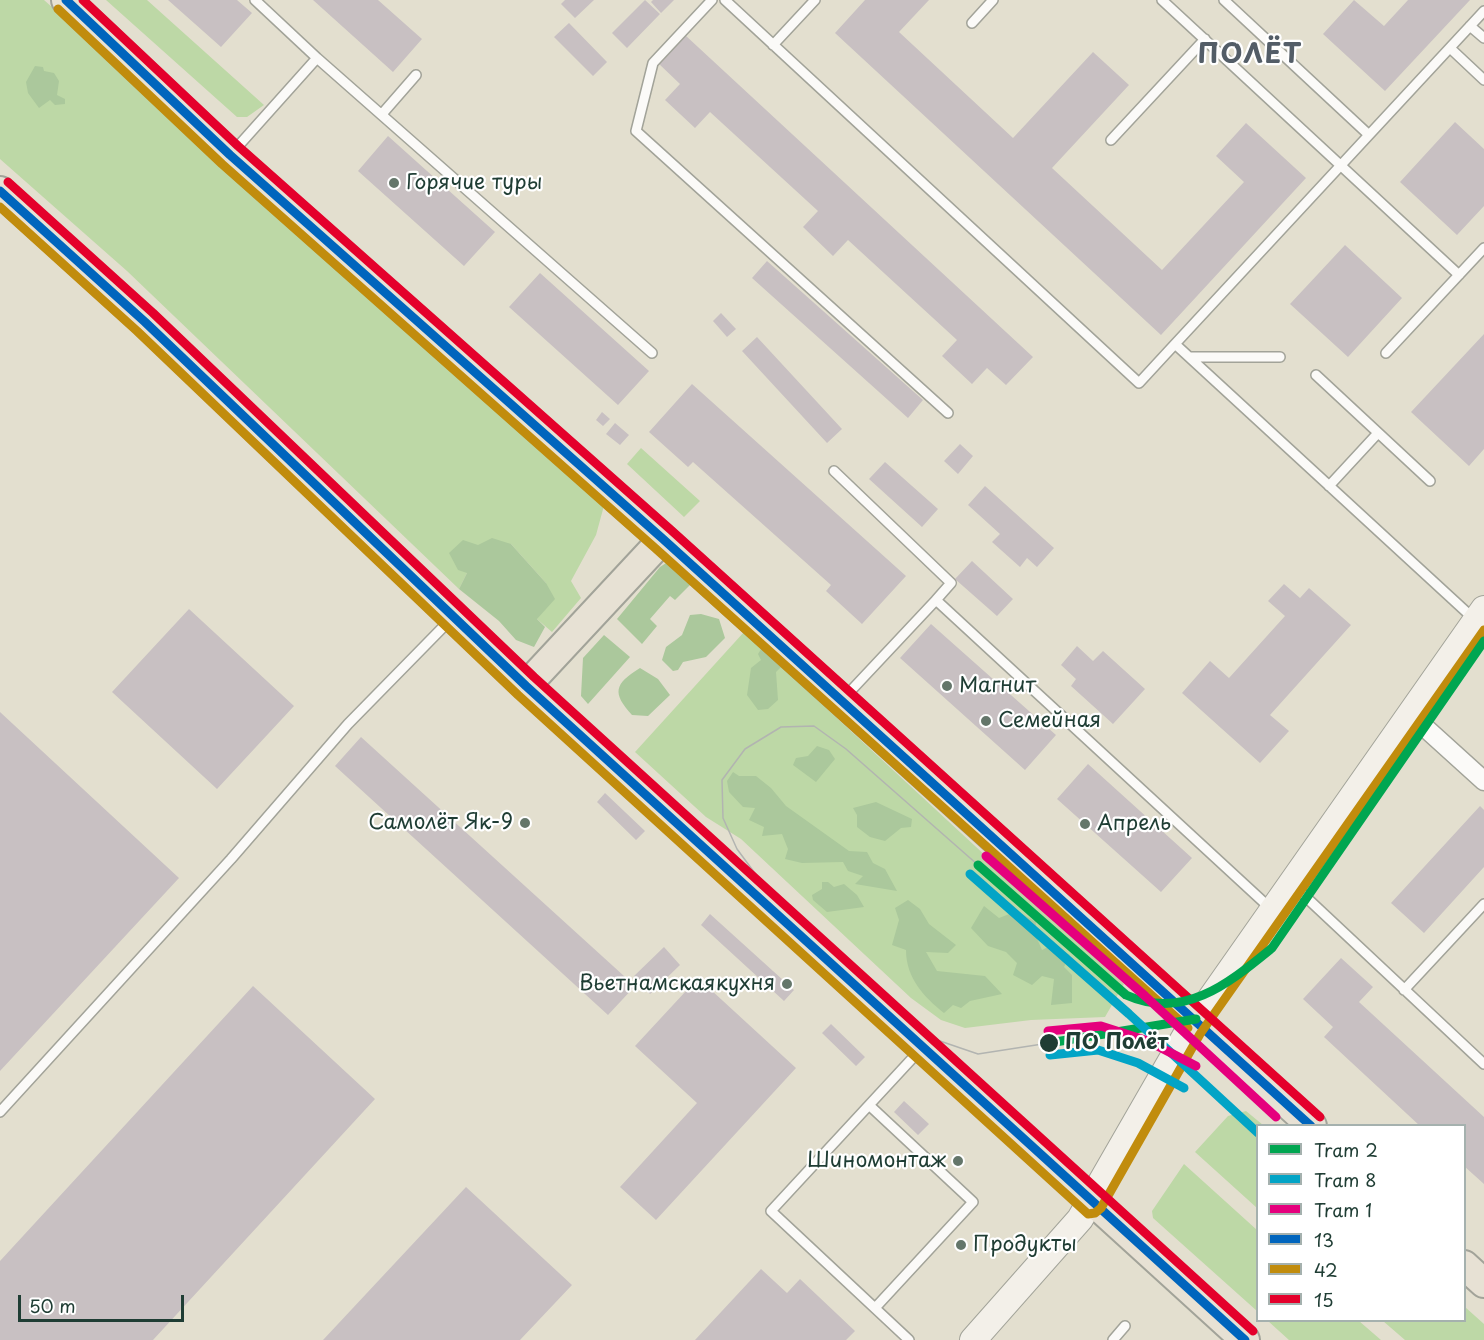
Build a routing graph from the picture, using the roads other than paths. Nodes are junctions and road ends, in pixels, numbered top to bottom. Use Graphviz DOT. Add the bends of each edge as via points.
graph roads {
  1 [pos="66,0"];
  2 [pos="255,0"];
  3 [pos="712,0"];
  4 [pos="724,0"];
  5 [pos="815,0"];
  6 [pos="993,0"];
  7 [pos="1162,0"];
  8 [pos="1231,2"];
  9 [pos="1484,11"];
  10 [pos="972,23"];
  11 [pos="1470,26"];
  12 [pos="1484,38"];
  13 [pos="1205,39"];
  14 [pos="774,45"];
  15 [pos="1450,48"];
  16 [pos="317,58"];
  17 [pos="416,75"];
  18 [pos="1484,80"];
  19 [pos="382,114"];
  20 [pos="1369,135"];
  21 [pos="1111,140"];
  22 [pos="230,154"];
  23 [pos="1341,165"];
  24 [pos="0,191"];
  25 [pos="1484,248"];
  26 [pos="1459,274"];
  27 [pos="1175,344"];
  28 [pos="652,353"];
  29 [pos="1386,353"];
  30 [pos="1190,357"];
  31 [pos="1280,357"];
  32 [pos="1316,375"];
  33 [pos="948,413"];
  34 [pos="1378,433"];
  35 [pos="834,471"];
  36 [pos="1430,481"];
  37 [pos="1329,486"];
  38 [pos="663,538"];
  39 [pos="936,600"];
  40 [pos="1480,615"];
  41 [pos="454,616"];
  42 [pos="526,686"];
  43 [pos="843,700"];
  44 [pos="1410,714"];
  45 [pos="1484,781"];
  46 [pos="1291,883"];
  47 [pos="1484,903"];
  48 [pos="1272,910"];
  49 [pos="1404,990"];
  50 [pos="1196,1019"];
  51 [pos="922,1048"];
  52 [pos="1484,1064"];
  53 [pos="869,1105"];
  54 [pos="0,1112"];
  55 [pos="1311,1124"];
  56 [pos="1091,1202"];
  57 [pos="1466,1267"];
  58 [pos="1484,1283"];
  59 [pos="875,1308"];
  60 [pos="1125,1326"];
  61 [pos="909,1340"];
  62 [pos="973,1340"];
  63 [pos="1113,1340"];
  64 [pos="1245,1340"];
  1 -- 22 [label="main road"];
  2 -- 16 [label="lane"];
  3 -- 33 [label="lane" via="653,63 636,131"];
  4 -- 14 [label="lane"];
  5 -- 14 [label="lane"];
  6 -- 10 [label="lane"];
  7 -- 13 [label="lane"];
  8 -- 20 [label="lane"];
  9 -- 11 [label="lane"];
  11 -- 12 [label="lane"];
  11 -- 15 [label="lane"];
  13 -- 21 [label="lane"];
  13 -- 23 [label="lane"];
  14 -- 27 [label="lane" via="1139,383"];
  15 -- 18 [label="lane"];
  15 -- 20 [label="lane"];
  16 -- 19 [label="lane"];
  16 -- 22 [label="lane"];
  17 -- 19 [label="lane"];
  19 -- 28 [label="lane"];
  20 -- 23 [label="lane"];
  22 -- 38 [label="main road"];
  23 -- 26 [label="lane"];
  23 -- 27 [label="lane"];
  24 -- 41 [label="main road" via="145,322"];
  25 -- 26 [label="lane"];
  26 -- 29 [label="lane"];
  27 -- 30 [label="lane"];
  30 -- 31 [label="lane"];
  30 -- 37 [label="lane"];
  32 -- 34 [label="lane"];
  34 -- 36 [label="lane"];
  34 -- 37 [label="lane"];
  35 -- 39 [label="lane" via="951,583"];
  37 -- 40 [label="lane"];
  38 -- 42 [label="main road"];
  38 -- 43 [label="main road"];
  39 -- 43 [label="lane"];
  39 -- 48 [label="lane"];
  40 -- 44 [label="main road"];
  41 -- 42 [label="main road"];
  41 -- 54 [label="lane" via="348,724 231,859"];
  42 -- 51 [label="main road"];
  43 -- 50 [label="main road"];
  44 -- 45 [label="street"];
  44 -- 46 [label="main road"];
  46 -- 48 [label="main road"];
  46 -- 49 [label="lane"];
  47 -- 49 [label="lane"];
  48 -- 50 [label="main road"];
  49 -- 52 [label="lane"];
  50 -- 55 [label="main road"];
  50 -- 56 [label="main road"];
  51 -- 53 [label="lane"];
  51 -- 56 [label="main road"];
  53 -- 59 [label="lane" via="771,1211"];
  53 -- 59 [label="lane" via="973,1202"];
  56 -- 62 [label="main road" via="1065,1239"];
  56 -- 64 [label="main road"];
  57 -- 58 [label="main road"];
  59 -- 61 [label="lane"];
  60 -- 63 [label="lane"];
}
